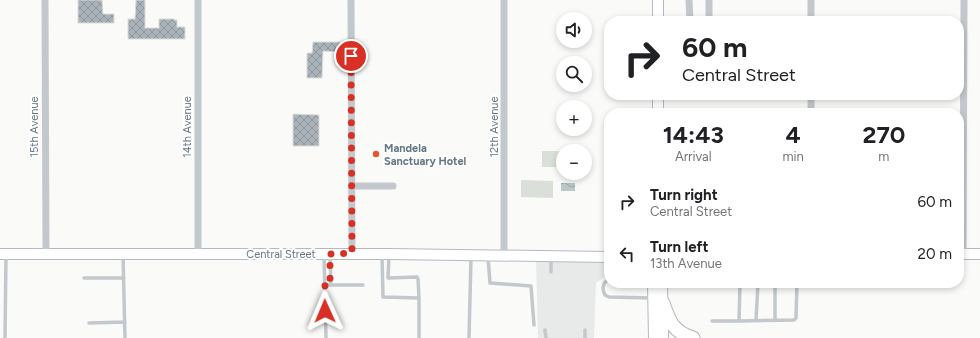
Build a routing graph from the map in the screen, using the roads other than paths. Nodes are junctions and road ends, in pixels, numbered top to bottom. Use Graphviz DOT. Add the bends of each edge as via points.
graph roads {
  1 [pos="45,0"];
  2 [pos="198,0"];
  3 [pos="351,0"];
  4 [pos="504,0"];
  5 [pos="658,0"];
  6 [pos="689,0"];
  7 [pos="709,0"];
  8 [pos="811,0"];
  9 [pos="964,0"];
  10 [pos="658,16"];
  11 [pos="690,16"];
  12 [pos="709,16"];
  13 [pos="811,16"];
  14 [pos="964,16"];
  15 [pos="352,186"];
  16 [pos="393,186"];
  17 [pos="352,253"];
  18 [pos="3,254"];
  19 [pos="46,254"];
  20 [pos="123,254"];
  21 [pos="198,254"];
  22 [pos="327,254"];
  23 [pos="386,254"];
  24 [pos="471,254"];
  25 [pos="488,254"];
  26 [pos="504,254"];
  27 [pos="964,254"];
  28 [pos="980,254"];
  29 [pos="551,256"];
  30 [pos="604,257"];
  31 [pos="550,272"];
  32 [pos="84,278"];
  33 [pos="124,278"];
  34 [pos="381,278"];
  35 [pos="388,278"];
  36 [pos="604,283"];
  37 [pos="325,285"];
  38 [pos="330,285"];
  39 [pos="363,285"];
  40 [pos="655,288"];
  41 [pos="661,288"];
  42 [pos="740,288"];
  43 [pos="758,288"];
  44 [pos="774,288"];
  45 [pos="797,288"];
  46 [pos="418,298"];
  47 [pos="658,301"];
  48 [pos="756,320"];
  49 [pos="776,320"];
  50 [pos="712,321"];
  51 [pos="739,321"];
  52 [pos="125,322"];
  53 [pos="89,323"];
  54 [pos="534,325"];
  55 [pos="545,330"];
  56 [pos="585,330"];
  57 [pos="5,338"];
  58 [pos="125,338"];
  59 [pos="326,338"];
  60 [pos="419,338"];
  61 [pos="469,338"];
  62 [pos="546,338"];
  63 [pos="585,338"];
  64 [pos="654,338"];
  65 [pos="663,338"];
  66 [pos="693,338"];
  1 -- 19 [label="street, 15th Avenue"];
  2 -- 21 [label="street, 14th Avenue"];
  3 -- 15 [label="street"];
  4 -- 26 [label="street, 12th Avenue"];
  5 -- 10 [label="main road"];
  6 -- 11 [label="street"];
  7 -- 12 [label="street"];
  8 -- 13 [label="street"];
  9 -- 14 [label="street"];
  15 -- 16 [label="street"];
  15 -- 17 [label="street"];
  17 -- 22 [label="main road, Central Street"];
  17 -- 23 [label="main road, Central Street"];
  18 -- 19 [label="main road, Central Street"];
  18 -- 57 [label="lane"];
  19 -- 20 [label="main road, Central Street"];
  20 -- 21 [label="main road, Central Street"];
  20 -- 33 [label="lane"];
  21 -- 22 [label="main road, Central Street"];
  22 -- 37 [label="lane"];
  22 -- 38 [label="lane"];
  23 -- 24 [label="main road, Central Street"];
  23 -- 34 [label="lane"];
  23 -- 35 [label="lane"];
  24 -- 25 [label="main road, Central Street"];
  24 -- 61 [label="lane"];
  25 -- 26 [label="main road, Central Street"];
  25 -- 54 [label="lane" via="490,283 531,286"];
  26 -- 29 [label="main road, Central Street"];
  27 -- 28 [label="main road"];
  29 -- 30 [label="main road, Central Street"];
  29 -- 31 [label="lane"];
  32 -- 33 [label="lane"];
  33 -- 52 [label="lane"];
  34 -- 35 [label="lane"];
  34 -- 46 [label="lane" via="383,297"];
  35 -- 46 [label="lane" via="417,276"];
  36 -- 47 [label="lane" via="605,295 609,297"];
  37 -- 38 [label="lane"];
  37 -- 59 [label="lane"];
  38 -- 39 [label="lane"];
  40 -- 47 [label="main road"];
  41 -- 47 [label="main road"];
  42 -- 51 [label="lane"];
  43 -- 48 [label="lane"];
  44 -- 49 [label="lane"];
  45 -- 49 [label="lane" via="796,318"];
  46 -- 60 [label="lane"];
  47 -- 64 [label="main road"];
  47 -- 65 [label="main road"];
  47 -- 66 [label="highway" via="672,326"];
  48 -- 49 [label="lane"];
  48 -- 51 [label="lane"];
  50 -- 51 [label="lane"];
  52 -- 53 [label="lane"];
  52 -- 58 [label="lane"];
  55 -- 62 [label="lane"];
  56 -- 63 [label="lane"];
}
